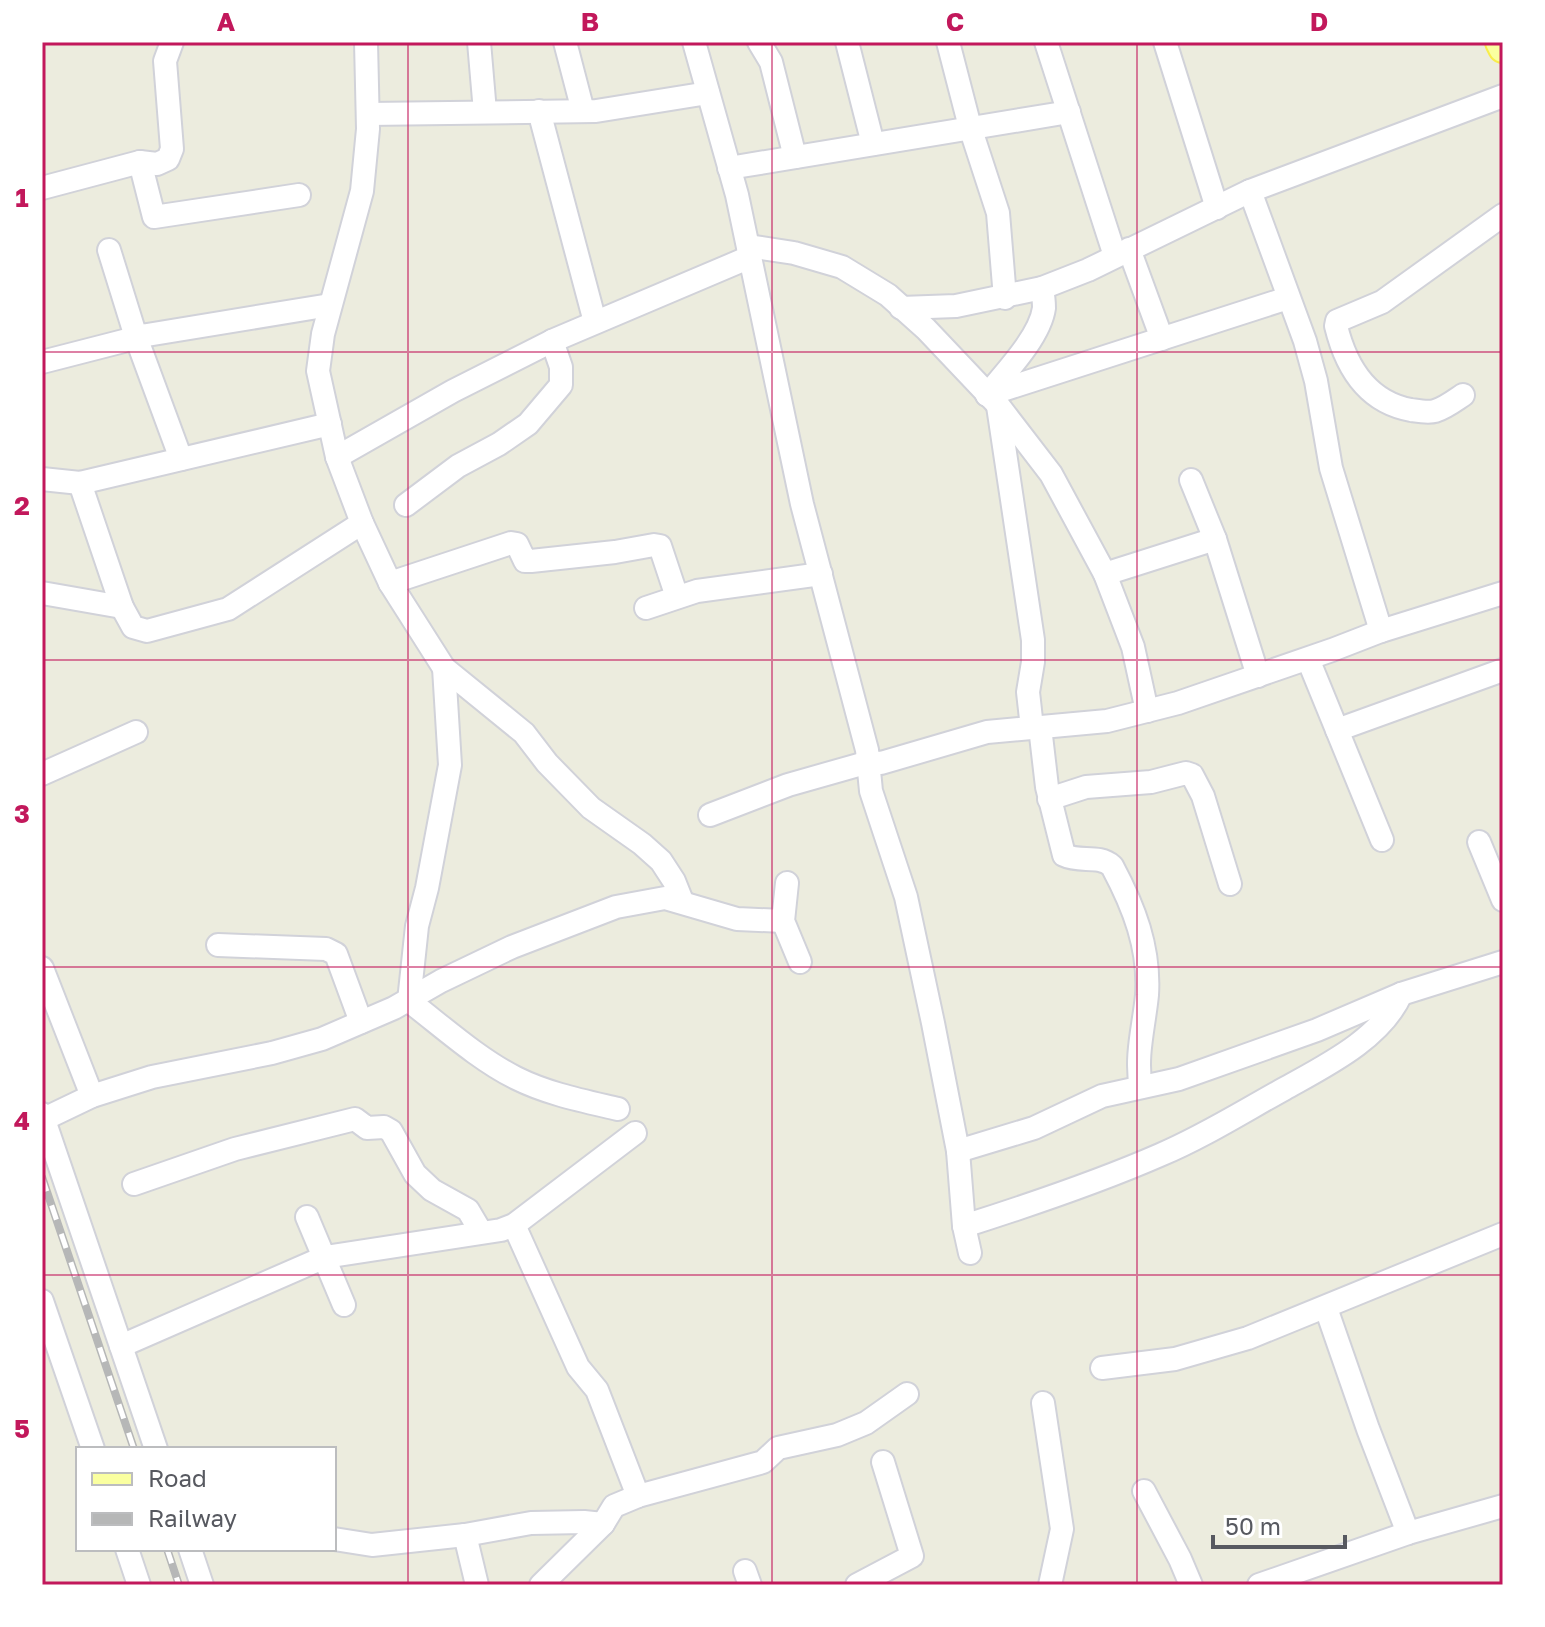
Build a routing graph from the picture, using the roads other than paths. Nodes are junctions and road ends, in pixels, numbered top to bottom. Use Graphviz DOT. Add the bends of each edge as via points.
graph roads {
  1 [pos="172,42"];
  2 [pos="366,42"];
  3 [pos="479,42"];
  4 [pos="565,42"];
  5 [pos="694,42"];
  6 [pos="759,42"];
  7 [pos="847,42"];
  8 [pos="948,42"];
  9 [pos="1046,42"];
  10 [pos="1165,42"];
  11 [pos="1500,42"];
  12 [pos="1503,48"];
  13 [pos="708,93"];
  14 [pos="1503,96"];
  15 [pos="539,111"];
  16 [pos="583,111"];
  17 [pos="485,112"];
  18 [pos="1069,112"];
  19 [pos="368,114"];
  20 [pos="970,127"];
  21 [pos="873,144"];
  22 [pos="795,157"];
  23 [pos="140,162"];
  24 [pos="729,168"];
  25 [pos="42,188"];
  26 [pos="1250,191"];
  27 [pos="299,195"];
  28 [pos="1217,208"];
  29 [pos="1503,215"];
  30 [pos="109,250"];
  31 [pos="749,252"];
  32 [pos="1122,252"];
  33 [pos="1042,288"];
  34 [pos="1005,298"];
  35 [pos="1288,298"];
  36 [pos="330,305"];
  37 [pos="901,308"];
  38 [pos="595,322"];
  39 [pos="136,337"];
  40 [pos="1162,339"];
  41 [pos="552,341"];
  42 [pos="42,362"];
  43 [pos="1463,395"];
  44 [pos="993,400"];
  45 [pos="330,424"];
  46 [pos="337,457"];
  47 [pos="181,459"];
  48 [pos="42,479"];
  49 [pos="1191,480"];
  50 [pos="80,483"];
  51 [pos="406,505"];
  52 [pos="362,523"];
  53 [pos="1215,539"];
  54 [pos="821,574"];
  55 [pos="1105,574"];
  56 [pos="390,583"];
  57 [pos="42,593"];
  58 [pos="1503,593"];
  59 [pos="677,597"];
  60 [pos="122,607"];
  61 [pos="646,608"];
  62 [pos="1381,631"];
  63 [pos="1308,659"];
  64 [pos="444,668"];
  65 [pos="1503,670"];
  66 [pos="1258,676"];
  67 [pos="1147,711"];
  68 [pos="1036,728"];
  69 [pos="1337,730"];
  70 [pos="136,732"];
  71 [pos="869,762"];
  72 [pos="42,774"];
  73 [pos="1049,799"];
  74 [pos="710,815"];
  75 [pos="1382,840"];
  76 [pos="1479,842"];
  77 [pos="787,883"];
  78 [pos="1230,884"];
  79 [pos="1503,900"];
  80 [pos="682,901"];
  81 [pos="783,921"];
  82 [pos="218,945"];
  83 [pos="800,962"];
  84 [pos="1503,962"];
  85 [pos="42,968"];
  86 [pos="1401,994"];
  87 [pos="409,1001"];
  88 [pos="361,1022"];
  89 [pos="1141,1087"];
  90 [pos="92,1096"];
  91 [pos="618,1109"];
  92 [pos="43,1117"];
  93 [pos="635,1133"];
  94 [pos="958,1151"];
  95 [pos="134,1184"];
  96 [pos="307,1217"];
  97 [pos="514,1225"];
  98 [pos="964,1226"];
  99 [pos="481,1232"];
  100 [pos="1503,1234"];
  101 [pos="970,1253"];
  102 [pos="325,1257"];
  103 [pos="42,1301"];
  104 [pos="344,1305"];
  105 [pos="1326,1308"];
  106 [pos="121,1346"];
  107 [pos="50,1353"];
  108 [pos="1102,1368"];
  109 [pos="907,1394"];
  110 [pos="1043,1403"];
  111 [pos="92,1447"];
  112 [pos="155,1447"];
  113 [pos="883,1462"];
  114 [pos="1144,1491"];
  115 [pos="638,1496"];
  116 [pos="1503,1506"];
  117 [pos="603,1524"];
  118 [pos="1408,1533"];
  119 [pos="465,1535"];
  120 [pos="336,1539"];
  121 [pos="128,1551"];
  122 [pos="191,1551"];
  123 [pos="139,1585"];
  124 [pos="202,1585"];
  125 [pos="477,1585"];
  126 [pos="541,1585"];
  127 [pos="857,1585"];
  128 [pos="1050,1585"];
  129 [pos="1191,1585"];
  130 [pos="1259,1585"];
  1 -- 23 [label="street" via="165,61 172,149 168,159 157,164"];
  2 -- 19 [label="street"];
  3 -- 17 [label="street"];
  4 -- 16 [label="street"];
  5 -- 13 [label="street"];
  6 -- 22 [label="street" via="771,62"];
  7 -- 21 [label="street"];
  8 -- 20 [label="street"];
  9 -- 18 [label="street"];
  10 -- 28 [label="street"];
  11 -- 12 [label="main road"];
  13 -- 16 [label="street"];
  13 -- 24 [label="street"];
  14 -- 26 [label="street"];
  15 -- 16 [label="street"];
  15 -- 17 [label="street"];
  15 -- 38 [label="street"];
  17 -- 19 [label="street"];
  18 -- 20 [label="street"];
  18 -- 32 [label="street"];
  19 -- 36 [label="street" via="362,191"];
  20 -- 21 [label="street"];
  20 -- 34 [label="street" via="998,213"];
  21 -- 22 [label="street"];
  22 -- 24 [label="street"];
  23 -- 25 [label="street"];
  23 -- 27 [label="street" via="154,217"];
  24 -- 31 [label="street"];
  26 -- 28 [label="street"];
  26 -- 35 [label="street"];
  28 -- 32 [label="street"];
  29 -- 43 [label="street" via="1382,302 1337,321 1346,358 1380,400 1434,411"];
  30 -- 39 [label="street"];
  31 -- 37 [label="street" via="794,253 842,267"];
  31 -- 38 [label="street"];
  31 -- 54 [label="street"];
  32 -- 33 [label="street"];
  32 -- 40 [label="street"];
  33 -- 34 [label="street"];
  33 -- 44 [label="street" via="1044,309 1038,326"];
  34 -- 37 [label="street"];
  35 -- 40 [label="street"];
  35 -- 62 [label="street" via="1305,341 1331,468"];
  36 -- 39 [label="street"];
  36 -- 45 [label="street" via="318,371"];
  37 -- 44 [label="street"];
  38 -- 41 [label="street"];
  39 -- 42 [label="street"];
  39 -- 47 [label="street"];
  40 -- 44 [label="street"];
  41 -- 46 [label="street"];
  41 -- 51 [label="street" via="561,385 528,424"];
  44 -- 55 [label="street" via="1051,474"];
  44 -- 68 [label="street" via="1033,640 1028,692"];
  45 -- 46 [label="street"];
  45 -- 47 [label="street"];
  46 -- 52 [label="street"];
  47 -- 50 [label="street"];
  48 -- 50 [label="street"];
  49 -- 53 [label="street"];
  50 -- 60 [label="street"];
  52 -- 56 [label="street"];
  52 -- 60 [label="street" via="228,609 147,631 133,627"];
  53 -- 55 [label="street"];
  53 -- 66 [label="street"];
  54 -- 59 [label="street"];
  54 -- 71 [label="street"];
  55 -- 67 [label="street" via="1133,647"];
  56 -- 59 [label="street" via="511,543 517,544 525,561 654,545 660,546"];
  56 -- 64 [label="street"];
  57 -- 60 [label="street"];
  58 -- 62 [label="street"];
  59 -- 61 [label="street"];
  62 -- 63 [label="street"];
  63 -- 66 [label="street"];
  63 -- 69 [label="street"];
  64 -- 80 [label="street" via="524,733 591,808 661,861"];
  64 -- 87 [label="street" via="450,765 417,926"];
  65 -- 69 [label="street"];
  66 -- 67 [label="street"];
  67 -- 68 [label="street"];
  68 -- 71 [label="street" via="987,732"];
  68 -- 73 [label="street"];
  69 -- 75 [label="street"];
  70 -- 72 [label="street"];
  71 -- 74 [label="street"];
  71 -- 94 [label="street" via="871,791 906,897"];
  73 -- 78 [label="street" via="1086,787 1192,775"];
  73 -- 89 [label="street" via="1064,855 1105,860 1112,866 1138,922 1148,975"];
  76 -- 79 [label="street"];
  77 -- 81 [label="street"];
  80 -- 81 [label="street" via="737,919"];
  80 -- 87 [label="street" via="665,898 616,907 512,947"];
  81 -- 83 [label="street"];
  82 -- 88 [label="street" via="326,949 336,954"];
  84 -- 86 [label="street"];
  85 -- 90 [label="street"];
  86 -- 89 [label="street" via="1317,1030 1179,1079"];
  86 -- 98 [label="street" via="1393,1013 1356,1045 1235,1116 1162,1154"];
  87 -- 88 [label="street"];
  87 -- 91 [label="street" via="515,1078"];
  88 -- 90 [label="street" via="284,1050 152,1077"];
  89 -- 94 [label="street" via="1102,1096 1034,1128"];
  90 -- 92 [label="street"];
  92 -- 106 [label="street"];
  93 -- 97 [label="street"];
  94 -- 98 [label="street"];
  95 -- 99 [label="street" via="235,1149 355,1119 367,1128 391,1131 415,1174 468,1210"];
  96 -- 102 [label="street"];
  97 -- 99 [label="street"];
  97 -- 115 [label="street" via="578,1367 597,1390"];
  98 -- 101 [label="street"];
  99 -- 102 [label="street"];
  100 -- 105 [label="street"];
  102 -- 104 [label="street"];
  102 -- 106 [label="street"];
  103 -- 107 [label="street"];
  105 -- 108 [label="street" via="1175,1359"];
  105 -- 118 [label="street"];
  106 -- 112 [label="street"];
  107 -- 111 [label="street"];
  109 -- 115 [label="street" via="866,1423 837,1435 778,1448 763,1462"];
  110 -- 128 [label="street" via="1062,1529"];
  113 -- 127 [label="street" via="912,1556"];
  114 -- 129 [label="street"];
  115 -- 117 [label="street" via="614,1506"];
  116 -- 118 [label="street"];
  117 -- 119 [label="street" via="531,1523"];
  117 -- 126 [label="street"];
  118 -- 130 [label="street"];
  119 -- 120 [label="street" via="372,1545"];
  119 -- 125 [label="street"];
  121 -- 123 [label="street"];
  122 -- 124 [label="street"];
}
